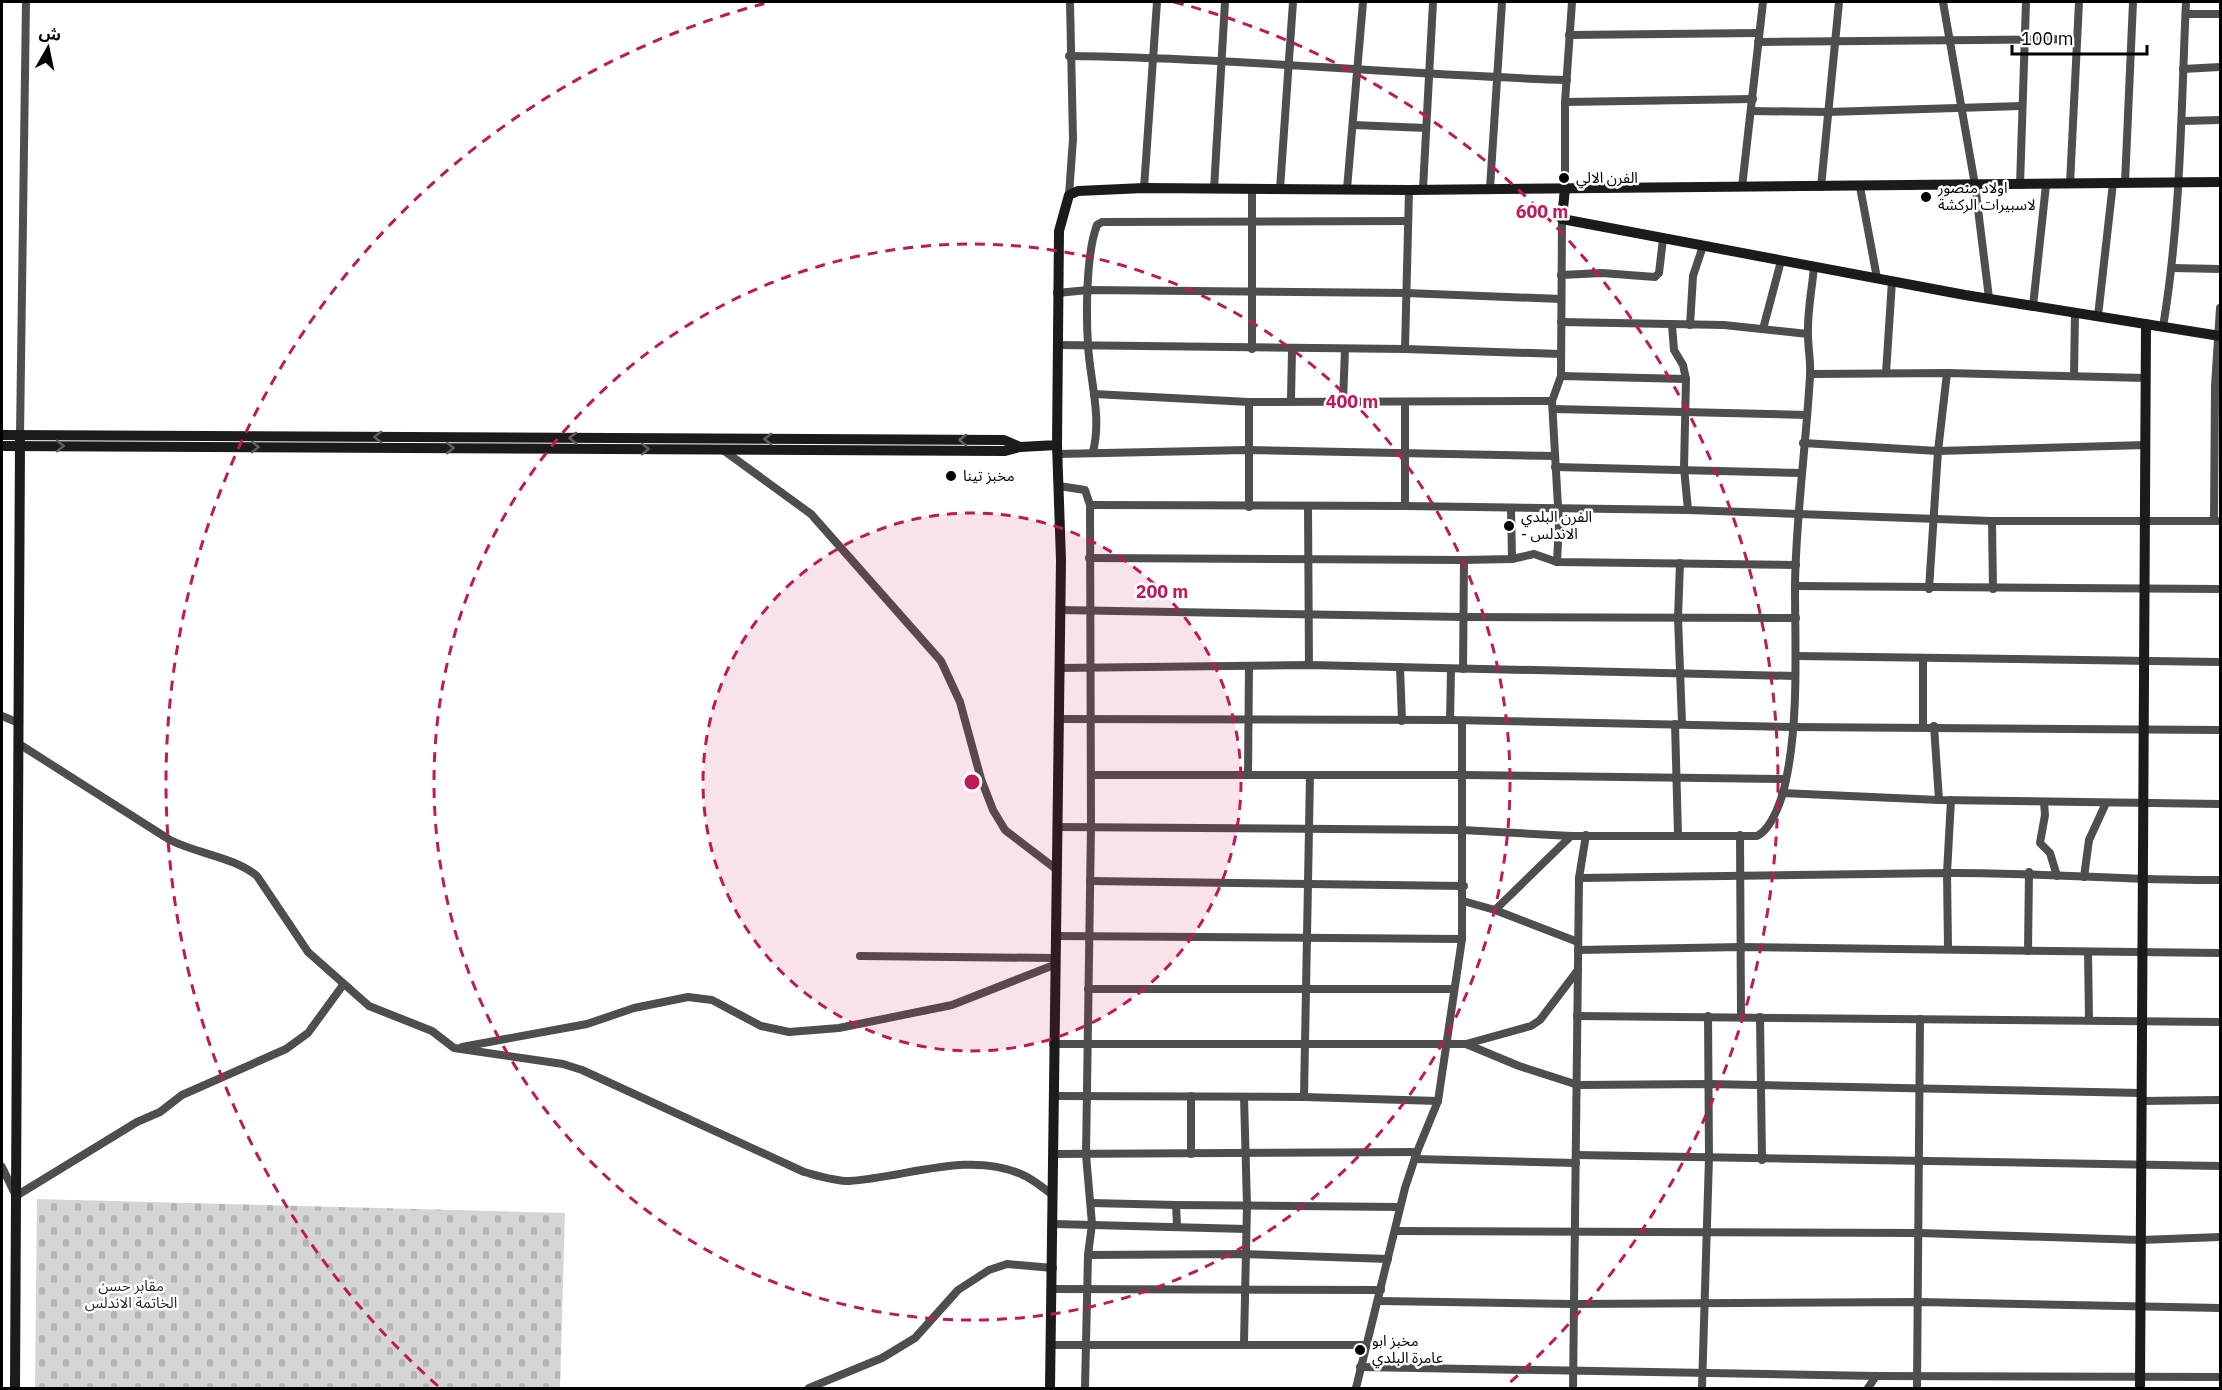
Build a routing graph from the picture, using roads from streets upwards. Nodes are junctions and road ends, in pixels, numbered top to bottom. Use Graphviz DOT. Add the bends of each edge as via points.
graph roads {
  1 [pos="26,2"];
  2 [pos="1070,2"];
  3 [pos="1157,2"];
  4 [pos="1225,2"];
  5 [pos="1293,2"];
  6 [pos="1363,2"];
  7 [pos="1433,2"];
  8 [pos="1502,2"];
  9 [pos="1572,2"];
  10 [pos="1763,2"];
  11 [pos="1839,2"];
  12 [pos="1943,2"];
  13 [pos="2026,2"];
  14 [pos="2079,2"];
  15 [pos="2133,2"];
  16 [pos="2186,2"];
  17 [pos="2186,14"];
  18 [pos="2220,14"];
  19 [pos="1759,33"];
  20 [pos="1569,35"];
  21 [pos="2078,39"];
  22 [pos="1950,41"];
  23 [pos="2024,41"];
  24 [pos="1758,42"];
  25 [pos="1835,43"];
  26 [pos="1070,56"];
  27 [pos="1153,57"];
  28 [pos="1221,61"];
  29 [pos="1290,64"];
  30 [pos="2220,67"];
  31 [pos="1358,69"];
  32 [pos="2183,69"];
  33 [pos="1429,75"];
  34 [pos="1497,78"];
  35 [pos="1567,80"];
  36 [pos="1753,99"];
  37 [pos="1565,102"];
  38 [pos="2021,106"];
  39 [pos="1962,109"];
  40 [pos="1751,111"];
  41 [pos="1828,112"];
  42 [pos="2220,120"];
  43 [pos="2183,121"];
  44 [pos="1353,125"];
  45 [pos="1426,128"];
  46 [pos="2180,182"];
  47 [pos="2220,182"];
  48 [pos="2113,183"];
  49 [pos="2125,183"];
  50 [pos="2070,184"];
  51 [pos="1975,185"];
  52 [pos="2020,185"];
  53 [pos="2046,185"];
  54 [pos="1742,187"];
  55 [pos="1821,187"];
  56 [pos="1860,187"];
  57 [pos="1144,188"];
  58 [pos="1565,188"];
  59 [pos="1214,189"];
  60 [pos="1252,189"];
  61 [pos="1281,189"];
  62 [pos="1347,189"];
  63 [pos="1423,189"];
  64 [pos="1490,189"];
  65 [pos="1409,190"];
  66 [pos="1069,195"];
  67 [pos="1562,219"];
  68 [pos="1408,221"];
  69 [pos="1252,224"];
  70 [pos="1663,239"];
  71 [pos="1703,246"];
  72 [pos="1781,261"];
  73 [pos="1815,267"];
  74 [pos="2172,268"];
  75 [pos="2220,269"];
  76 [pos="1561,274"];
  77 [pos="1877,279"];
  78 [pos="1893,281"];
  79 [pos="1088,290"];
  80 [pos="1057,293"];
  81 [pos="1252,293"];
  82 [pos="1406,293"];
  83 [pos="1989,298"];
  84 [pos="1561,299"];
  85 [pos="2033,306"];
  86 [pos="2220,308"];
  87 [pos="2075,313"];
  88 [pos="2098,316"];
  89 [pos="1561,322"];
  90 [pos="2146,324"];
  91 [pos="1672,325"];
  92 [pos="1690,325"];
  93 [pos="2163,327"];
  94 [pos="1763,329"];
  95 [pos="1808,334"];
  96 [pos="2219,336"];
  97 [pos="1057,345"];
  98 [pos="1088,345"];
  99 [pos="1252,349"];
  100 [pos="1292,349"];
  101 [pos="1345,349"];
  102 [pos="1405,349"];
  103 [pos="1561,354"];
  104 [pos="1886,373"];
  105 [pos="1947,373"];
  106 [pos="1810,374"];
  107 [pos="1561,376"];
  108 [pos="2074,376"];
  109 [pos="2146,378"];
  110 [pos="1686,379"];
  111 [pos="1094,394"];
  112 [pos="1291,400"];
  113 [pos="1249,402"];
  114 [pos="1343,402"];
  115 [pos="1405,403"];
  116 [pos="1552,405"];
  117 [pos="1687,410"];
  118 [pos="1807,415"];
  119 [pos="2,435"];
  120 [pos="20,440"];
  121 [pos="1803,443"];
  122 [pos="2145,445"];
  123 [pos="2,446"];
  124 [pos="1020,447"];
  125 [pos="722,449"];
  126 [pos="1057,450"];
  127 [pos="1247,450"];
  128 [pos="1938,451"];
  129 [pos="1094,452"];
  130 [pos="1404,452"];
  131 [pos="1554,456"];
  132 [pos="1555,467"];
  133 [pos="1684,468"];
  134 [pos="1800,473"];
  135 [pos="1059,486"];
  136 [pos="1090,505"];
  137 [pos="1405,506"];
  138 [pos="1250,507"];
  139 [pos="1308,507"];
  140 [pos="1511,509"];
  141 [pos="1558,509"];
  142 [pos="1688,510"];
  143 [pos="1798,513"];
  144 [pos="1933,519"];
  145 [pos="2145,519"];
  146 [pos="1992,521"];
  147 [pos="2217,521"];
  148 [pos="1089,558"];
  149 [pos="1512,559"];
  150 [pos="1464,560"];
  151 [pos="1310,561"];
  152 [pos="1557,562"];
  153 [pos="1680,563"];
  154 [pos="1796,565"];
  155 [pos="1795,586"];
  156 [pos="2145,588"];
  157 [pos="1929,589"];
  158 [pos="1993,589"];
  159 [pos="2220,589"];
  160 [pos="1060,610"];
  161 [pos="1089,611"];
  162 [pos="1308,614"];
  163 [pos="1464,617"];
  164 [pos="1678,618"];
  165 [pos="1796,618"];
  166 [pos="1797,656"];
  167 [pos="1923,658"];
  168 [pos="2144,661"];
  169 [pos="2220,662"];
  170 [pos="1309,665"];
  171 [pos="1249,666"];
  172 [pos="1400,667"];
  173 [pos="1060,668"];
  174 [pos="1090,668"];
  175 [pos="1463,669"];
  176 [pos="1451,670"];
  177 [pos="1681,673"];
  178 [pos="1795,676"];
  179 [pos="2,716"];
  180 [pos="1059,719"];
  181 [pos="1248,720"];
  182 [pos="1450,720"];
  183 [pos="1091,721"];
  184 [pos="1402,721"];
  185 [pos="1462,721"];
  186 [pos="19,723"];
  187 [pos="1679,723"];
  188 [pos="1923,726"];
  189 [pos="1934,726"];
  190 [pos="1791,727"];
  191 [pos="2144,729"];
  192 [pos="2220,730"];
  193 [pos="19,744"];
  194 [pos="1248,774"];
  195 [pos="1091,775"];
  196 [pos="1310,775"];
  197 [pos="1464,775"];
  198 [pos="1678,778"];
  199 [pos="1786,779"];
  200 [pos="1782,793"];
  201 [pos="1939,800"];
  202 [pos="1951,800"];
  203 [pos="2044,802"];
  204 [pos="2106,803"];
  205 [pos="2220,804"];
  206 [pos="2143,805"];
  207 [pos="1091,826"];
  208 [pos="1057,827"];
  209 [pos="1309,829"];
  210 [pos="1462,830"];
  211 [pos="1678,834"];
  212 [pos="1586,835"];
  213 [pos="1740,835"];
  214 [pos="1571,836"];
  215 [pos="1056,869"];
  216 [pos="2029,872"];
  217 [pos="1947,873"];
  218 [pos="1740,876"];
  219 [pos="2057,876"];
  220 [pos="2084,877"];
  221 [pos="1579,878"];
  222 [pos="2143,880"];
  223 [pos="2220,880"];
  224 [pos="1090,881"];
  225 [pos="1309,882"];
  226 [pos="1464,886"];
  227 [pos="1463,901"];
  228 [pos="1495,910"];
  229 [pos="1055,936"];
  230 [pos="1306,936"];
  231 [pos="1088,937"];
  232 [pos="1462,939"];
  233 [pos="1578,946"];
  234 [pos="1741,947"];
  235 [pos="1948,948"];
  236 [pos="2028,951"];
  237 [pos="2088,952"];
  238 [pos="2143,953"];
  239 [pos="2220,953"];
  240 [pos="860,956"];
  241 [pos="1054,961"];
  242 [pos="1578,970"];
  243 [pos="343,985"];
  244 [pos="1088,989"];
  245 [pos="1454,989"];
  246 [pos="1305,991"];
  247 [pos="1577,1016"];
  248 [pos="1708,1016"];
  249 [pos="1741,1017"];
  250 [pos="1760,1017"];
  251 [pos="1920,1019"];
  252 [pos="2089,1019"];
  253 [pos="2142,1021"];
  254 [pos="2220,1022"];
  255 [pos="1304,1042"];
  256 [pos="1053,1044"];
  257 [pos="1466,1044"];
  258 [pos="1088,1045"];
  259 [pos="1446,1045"];
  260 [pos="454,1048"];
  261 [pos="1709,1084"];
  262 [pos="1578,1085"];
  263 [pos="1760,1086"];
  264 [pos="1919,1088"];
  265 [pos="1054,1096"];
  266 [pos="1191,1096"];
  267 [pos="1088,1097"];
  268 [pos="1244,1097"];
  269 [pos="1304,1097"];
  270 [pos="2142,1097"];
  271 [pos="2220,1100"];
  272 [pos="1438,1101"];
  273 [pos="1245,1151"];
  274 [pos="1053,1154"];
  275 [pos="1191,1154"];
  276 [pos="1086,1155"];
  277 [pos="1416,1155"];
  278 [pos="1709,1158"];
  279 [pos="1576,1159"];
  280 [pos="1762,1160"];
  281 [pos="1919,1163"];
  282 [pos="2220,1166"];
  283 [pos="2,1167"];
  284 [pos="2141,1167"];
  285 [pos="1053,1195"];
  286 [pos="16,1196"];
  287 [pos="1091,1203"];
  288 [pos="1176,1205"];
  289 [pos="1247,1205"];
  290 [pos="1400,1207"];
  291 [pos="1054,1224"];
  292 [pos="1092,1224"];
  293 [pos="1177,1225"];
  294 [pos="1246,1229"];
  295 [pos="1395,1231"];
  296 [pos="1575,1231"];
  297 [pos="1708,1233"];
  298 [pos="1919,1233"];
  299 [pos="2220,1237"];
  300 [pos="2141,1240"];
  301 [pos="1244,1254"];
  302 [pos="1088,1255"];
  303 [pos="1388,1259"];
  304 [pos="1053,1268"];
  305 [pos="1052,1289"];
  306 [pos="1381,1290"];
  307 [pos="1088,1291"];
  308 [pos="1244,1291"];
  309 [pos="1379,1300"];
  310 [pos="1919,1302"];
  311 [pos="1574,1304"];
  312 [pos="1707,1304"];
  313 [pos="2140,1307"];
  314 [pos="2220,1308"];
  315 [pos="1244,1343"];
  316 [pos="1052,1345"];
  317 [pos="1366,1345"];
  318 [pos="1085,1346"];
  319 [pos="1360,1367"];
  320 [pos="1574,1368"];
  321 [pos="1704,1373"];
  322 [pos="1917,1374"];
  323 [pos="1876,1376"];
  324 [pos="2220,1377"];
  325 [pos="2140,1383"];
  326 [pos="15,1389"];
  327 [pos="809,1389"];
  328 [pos="1050,1389"];
  329 [pos="1085,1389"];
  330 [pos="1356,1389"];
  331 [pos="1573,1389"];
  332 [pos="1702,1389"];
  333 [pos="1868,1389"];
  334 [pos="1917,1389"];
  1 -- 120 [label="street"];
  2 -- 26 [label="street"];
  3 -- 27 [label="street"];
  4 -- 28 [label="street"];
  5 -- 29 [label="street"];
  6 -- 31 [label="street"];
  7 -- 33 [label="street"];
  8 -- 34 [label="street"];
  9 -- 20 [label="street"];
  10 -- 19 [label="street"];
  11 -- 25 [label="street"];
  12 -- 22 [label="street"];
  13 -- 23 [label="street"];
  14 -- 21 [label="street"];
  15 -- 49 [label="street"];
  16 -- 17 [label="street"];
  17 -- 18 [label="street"];
  17 -- 32 [label="street"];
  19 -- 20 [label="street"];
  19 -- 24 [label="street"];
  20 -- 35 [label="street"];
  21 -- 23 [label="street"];
  21 -- 50 [label="street"];
  22 -- 23 [label="street"];
  22 -- 25 [label="street"];
  22 -- 39 [label="street"];
  23 -- 38 [label="street"];
  24 -- 25 [label="street"];
  24 -- 36 [label="street"];
  25 -- 41 [label="street"];
  26 -- 27 [label="street"];
  26 -- 66 [label="street" via="1073,139"];
  27 -- 28 [label="street"];
  27 -- 57 [label="street"];
  28 -- 29 [label="street"];
  28 -- 59 [label="street"];
  29 -- 31 [label="street"];
  29 -- 61 [label="street"];
  30 -- 32 [label="street"];
  31 -- 33 [label="street"];
  31 -- 44 [label="street"];
  32 -- 43 [label="street"];
  33 -- 34 [label="street"];
  33 -- 45 [label="street"];
  34 -- 35 [label="street"];
  34 -- 64 [label="street"];
  35 -- 37 [label="street"];
  36 -- 37 [label="street"];
  36 -- 40 [label="street"];
  37 -- 58 [label="street"];
  38 -- 39 [label="street"];
  38 -- 52 [label="street"];
  39 -- 41 [label="street"];
  39 -- 51 [label="street"];
  40 -- 41 [label="street"];
  40 -- 54 [label="street"];
  41 -- 55 [label="street"];
  42 -- 43 [label="street"];
  43 -- 46 [label="street"];
  44 -- 45 [label="street"];
  44 -- 62 [label="street"];
  45 -- 63 [label="street"];
  46 -- 47 [label="street"];
  46 -- 49 [label="street"];
  46 -- 74 [label="street"];
  48 -- 49 [label="street"];
  48 -- 50 [label="street"];
  48 -- 88 [label="street"];
  50 -- 53 [label="street"];
  51 -- 52 [label="street"];
  51 -- 56 [label="street"];
  51 -- 83 [label="street"];
  52 -- 53 [label="street"];
  53 -- 85 [label="street"];
  54 -- 55 [label="street"];
  54 -- 58 [label="street"];
  55 -- 56 [label="street"];
  56 -- 77 [label="street"];
  57 -- 59 [label="street"];
  57 -- 66 [label="street" via="1088,190"];
  58 -- 64 [label="street"];
  58 -- 67 [label="street"];
  59 -- 60 [label="street"];
  60 -- 61 [label="street"];
  60 -- 69 [label="street"];
  61 -- 62 [label="street"];
  62 -- 65 [label="street"];
  63 -- 64 [label="street"];
  63 -- 65 [label="street"];
  65 -- 68 [label="street"];
  66 -- 80 [label="street" via="1059,231"];
  67 -- 70 [label="street"];
  67 -- 76 [label="street"];
  68 -- 69 [label="street"];
  68 -- 82 [label="street"];
  69 -- 79 [label="street" via="1102,222 1094,231"];
  69 -- 81 [label="street"];
  70 -- 71 [label="street"];
  70 -- 76 [label="street" via="1659,273 1655,277"];
  71 -- 72 [label="street"];
  71 -- 92 [label="street" via="1693,276"];
  72 -- 73 [label="street"];
  72 -- 94 [label="street"];
  73 -- 77 [label="street"];
  73 -- 95 [label="street"];
  74 -- 75 [label="street"];
  74 -- 93 [label="street"];
  76 -- 84 [label="street"];
  77 -- 78 [label="street"];
  78 -- 83 [label="street"];
  78 -- 104 [label="street"];
  79 -- 80 [label="street"];
  79 -- 81 [label="street"];
  79 -- 98 [label="street"];
  80 -- 97 [label="street"];
  81 -- 82 [label="street"];
  81 -- 99 [label="street"];
  82 -- 84 [label="street"];
  82 -- 102 [label="street"];
  83 -- 85 [label="street"];
  84 -- 89 [label="street"];
  85 -- 87 [label="street"];
  86 -- 96 [label="street"];
  87 -- 88 [label="street"];
  87 -- 108 [label="street"];
  88 -- 90 [label="street"];
  89 -- 91 [label="street"];
  89 -- 103 [label="street"];
  90 -- 93 [label="street"];
  90 -- 109 [label="street"];
  91 -- 92 [label="street"];
  91 -- 110 [label="street" via="1674,350"];
  92 -- 94 [label="street"];
  93 -- 96 [label="street"];
  94 -- 95 [label="street"];
  95 -- 106 [label="street"];
  96 -- 147 [label="street"];
  97 -- 98 [label="street"];
  97 -- 126 [label="street"];
  98 -- 99 [label="street"];
  98 -- 111 [label="street"];
  99 -- 100 [label="street"];
  100 -- 101 [label="street"];
  100 -- 112 [label="street"];
  101 -- 102 [label="street"];
  101 -- 114 [label="street"];
  102 -- 103 [label="street"];
  103 -- 107 [label="street"];
  104 -- 105 [label="street"];
  104 -- 106 [label="street"];
  105 -- 108 [label="street"];
  105 -- 128 [label="street"];
  106 -- 118 [label="street"];
  107 -- 110 [label="street"];
  107 -- 116 [label="street"];
  108 -- 109 [label="street"];
  109 -- 122 [label="street"];
  110 -- 117 [label="street"];
  111 -- 113 [label="street"];
  111 -- 129 [label="street" via="1098,422"];
  112 -- 113 [label="street"];
  112 -- 114 [label="street"];
  113 -- 127 [label="street"];
  114 -- 115 [label="street"];
  115 -- 116 [label="street"];
  115 -- 130 [label="street"];
  116 -- 117 [label="street"];
  116 -- 131 [label="street"];
  117 -- 118 [label="street"];
  117 -- 133 [label="street"];
  118 -- 121 [label="street"];
  119 -- 120 [label="street"];
  120 -- 123 [label="street"];
  124 -- 120 [label="street, one-way" via="1004,440"];
  120 -- 125 [label="street, one-way"];
  120 -- 186 [label="street"];
  121 -- 128 [label="street"];
  121 -- 134 [label="street"];
  122 -- 128 [label="street"];
  122 -- 145 [label="street"];
  124 -- 125 [label="street" via="1005,451"];
  124 -- 126 [label="street"];
  125 -- 215 [label="street" via="811,514 935,653 960,702 993,810 1005,830"];
  126 -- 129 [label="street"];
  126 -- 135 [label="street"];
  127 -- 129 [label="street"];
  127 -- 130 [label="street"];
  127 -- 138 [label="street"];
  128 -- 144 [label="street"];
  130 -- 131 [label="street"];
  130 -- 137 [label="street"];
  131 -- 132 [label="street"];
  132 -- 133 [label="street"];
  132 -- 141 [label="street"];
  133 -- 134 [label="street"];
  133 -- 142 [label="street"];
  134 -- 143 [label="street"];
  135 -- 136 [label="street" via="1085,490"];
  135 -- 160 [label="street"];
  136 -- 138 [label="street"];
  136 -- 148 [label="street"];
  137 -- 139 [label="street"];
  137 -- 140 [label="street"];
  138 -- 139 [label="street"];
  139 -- 151 [label="street"];
  140 -- 141 [label="street"];
  140 -- 149 [label="street"];
  141 -- 142 [label="street"];
  141 -- 152 [label="street"];
  142 -- 143 [label="street"];
  143 -- 144 [label="street"];
  143 -- 154 [label="street"];
  144 -- 146 [label="street"];
  144 -- 157 [label="street"];
  145 -- 146 [label="street"];
  145 -- 147 [label="street"];
  145 -- 156 [label="street"];
  146 -- 158 [label="street"];
  148 -- 151 [label="street"];
  148 -- 161 [label="street"];
  149 -- 150 [label="street"];
  149 -- 152 [label="street" via="1534,554"];
  150 -- 151 [label="street"];
  150 -- 163 [label="street"];
  151 -- 162 [label="street"];
  152 -- 153 [label="street"];
  153 -- 154 [label="street"];
  153 -- 164 [label="street"];
  154 -- 155 [label="street"];
  155 -- 157 [label="street"];
  155 -- 165 [label="street"];
  156 -- 158 [label="street"];
  156 -- 159 [label="street"];
  156 -- 168 [label="street"];
  157 -- 158 [label="street"];
  160 -- 161 [label="street"];
  160 -- 173 [label="street"];
  161 -- 162 [label="street"];
  161 -- 174 [label="street"];
  162 -- 163 [label="street"];
  162 -- 170 [label="street"];
  163 -- 164 [label="street"];
  163 -- 175 [label="street"];
  164 -- 165 [label="street"];
  164 -- 177 [label="street"];
  165 -- 166 [label="street"];
  166 -- 167 [label="street"];
  166 -- 178 [label="street"];
  167 -- 168 [label="street"];
  167 -- 188 [label="street"];
  168 -- 169 [label="street"];
  168 -- 191 [label="street"];
  170 -- 171 [label="street"];
  170 -- 172 [label="street"];
  171 -- 174 [label="street"];
  171 -- 181 [label="street"];
  172 -- 176 [label="street"];
  172 -- 184 [label="street"];
  173 -- 174 [label="street"];
  173 -- 180 [label="street"];
  174 -- 183 [label="street"];
  175 -- 176 [label="street"];
  175 -- 177 [label="street"];
  176 -- 182 [label="street"];
  177 -- 178 [label="street"];
  177 -- 187 [label="street"];
  178 -- 190 [label="street"];
  179 -- 186 [label="street"];
  180 -- 183 [label="street"];
  180 -- 208 [label="street"];
  181 -- 183 [label="street"];
  181 -- 184 [label="street"];
  181 -- 194 [label="street"];
  182 -- 184 [label="street"];
  182 -- 185 [label="street"];
  183 -- 195 [label="street"];
  185 -- 187 [label="street"];
  185 -- 197 [label="street"];
  186 -- 193 [label="street"];
  187 -- 190 [label="street"];
  187 -- 198 [label="street"];
  188 -- 189 [label="street"];
  188 -- 190 [label="street"];
  189 -- 191 [label="street"];
  189 -- 201 [label="street"];
  190 -- 199 [label="street"];
  191 -- 192 [label="street"];
  191 -- 206 [label="street"];
  193 -- 243 [label="street" via="170,840 246,866 257,876 308,952"];
  193 -- 286 [label="street"];
  194 -- 195 [label="street"];
  194 -- 196 [label="street"];
  195 -- 207 [label="street"];
  196 -- 197 [label="street"];
  196 -- 209 [label="street"];
  197 -- 198 [label="street"];
  197 -- 210 [label="street"];
  198 -- 199 [label="street"];
  198 -- 211 [label="street"];
  199 -- 200 [label="street"];
  200 -- 201 [label="street"];
  200 -- 213 [label="street" via="1762,834"];
  201 -- 202 [label="street"];
  202 -- 203 [label="street"];
  202 -- 217 [label="street"];
  203 -- 204 [label="street"];
  203 -- 219 [label="street" via="2040,843 2050,853"];
  204 -- 206 [label="street"];
  204 -- 220 [label="street" via="2089,840"];
  205 -- 206 [label="street"];
  206 -- 222 [label="street"];
  207 -- 208 [label="street"];
  207 -- 209 [label="street"];
  207 -- 224 [label="street"];
  208 -- 215 [label="street"];
  209 -- 210 [label="street"];
  209 -- 225 [label="street"];
  210 -- 214 [label="street"];
  210 -- 226 [label="street"];
  211 -- 212 [label="street"];
  211 -- 213 [label="street"];
  212 -- 214 [label="street"];
  212 -- 221 [label="street"];
  213 -- 218 [label="street"];
  214 -- 228 [label="street"];
  215 -- 229 [label="street"];
  216 -- 217 [label="street"];
  216 -- 219 [label="street"];
  216 -- 236 [label="street"];
  217 -- 218 [label="street"];
  217 -- 235 [label="street"];
  218 -- 221 [label="street"];
  218 -- 234 [label="street"];
  219 -- 220 [label="street"];
  220 -- 222 [label="street"];
  221 -- 233 [label="street"];
  222 -- 223 [label="street"];
  222 -- 238 [label="street"];
  224 -- 225 [label="street"];
  224 -- 231 [label="street"];
  225 -- 226 [label="street"];
  225 -- 230 [label="street"];
  226 -- 227 [label="street"];
  227 -- 228 [label="street"];
  227 -- 232 [label="street"];
  228 -- 233 [label="street"];
  229 -- 231 [label="street"];
  229 -- 241 [label="street"];
  230 -- 231 [label="street"];
  230 -- 232 [label="street"];
  230 -- 246 [label="street"];
  231 -- 244 [label="street"];
  232 -- 245 [label="street"];
  233 -- 234 [label="street"];
  233 -- 242 [label="street"];
  234 -- 235 [label="street"];
  234 -- 249 [label="street"];
  235 -- 236 [label="street"];
  236 -- 237 [label="street"];
  237 -- 238 [label="street"];
  237 -- 252 [label="street"];
  238 -- 239 [label="street"];
  238 -- 253 [label="street"];
  240 -- 241 [label="street"];
  241 -- 256 [label="street"];
  241 -- 260 [label="street" via="952,1005 839,1028 789,1032 761,1026 712,1000 688,997 634,1008 588,1024"];
  242 -- 247 [label="street"];
  242 -- 257 [label="street" via="1540,1020 1531,1026"];
  243 -- 260 [label="street" via="369,1006 432,1031"];
  243 -- 286 [label="street" via="308,1033 286,1050 182,1095 160,1112"];
  244 -- 246 [label="street"];
  244 -- 258 [label="street"];
  245 -- 246 [label="street"];
  245 -- 259 [label="street"];
  246 -- 255 [label="street"];
  247 -- 248 [label="street"];
  247 -- 262 [label="street"];
  248 -- 249 [label="street"];
  248 -- 261 [label="street"];
  249 -- 250 [label="street"];
  250 -- 251 [label="street"];
  250 -- 263 [label="street"];
  251 -- 252 [label="street"];
  251 -- 264 [label="street"];
  252 -- 253 [label="street"];
  253 -- 254 [label="street"];
  253 -- 270 [label="street"];
  255 -- 258 [label="street"];
  255 -- 259 [label="street"];
  255 -- 269 [label="street"];
  256 -- 258 [label="street"];
  256 -- 265 [label="street"];
  257 -- 259 [label="street"];
  257 -- 262 [label="street"];
  258 -- 267 [label="street"];
  259 -- 272 [label="street"];
  260 -- 285 [label="street" via="582,1070 804,1172 825,1178 848,1181 968,1165 995,1167 1023,1175"];
  261 -- 262 [label="street"];
  261 -- 263 [label="street"];
  261 -- 278 [label="street"];
  262 -- 279 [label="street"];
  263 -- 264 [label="street"];
  263 -- 280 [label="street"];
  264 -- 270 [label="street"];
  264 -- 281 [label="street"];
  265 -- 267 [label="street"];
  265 -- 274 [label="street"];
  266 -- 267 [label="street"];
  266 -- 268 [label="street"];
  266 -- 275 [label="street"];
  267 -- 276 [label="street"];
  268 -- 269 [label="street"];
  268 -- 273 [label="street"];
  269 -- 272 [label="street"];
  270 -- 271 [label="street"];
  270 -- 284 [label="street"];
  272 -- 277 [label="street"];
  273 -- 275 [label="street"];
  273 -- 277 [label="street"];
  273 -- 289 [label="street"];
  274 -- 276 [label="street"];
  274 -- 285 [label="street"];
  275 -- 276 [label="street"];
  276 -- 287 [label="street"];
  277 -- 279 [label="street"];
  277 -- 290 [label="street"];
  278 -- 279 [label="street"];
  278 -- 280 [label="street"];
  278 -- 297 [label="street"];
  279 -- 296 [label="street"];
  280 -- 281 [label="street"];
  281 -- 284 [label="street"];
  281 -- 298 [label="street"];
  282 -- 284 [label="street"];
  283 -- 286 [label="street"];
  284 -- 300 [label="street"];
  285 -- 291 [label="street"];
  286 -- 326 [label="street"];
  287 -- 288 [label="street"];
  287 -- 292 [label="street"];
  288 -- 289 [label="street"];
  288 -- 293 [label="street"];
  289 -- 290 [label="street"];
  289 -- 294 [label="street"];
  290 -- 295 [label="street"];
  291 -- 292 [label="street"];
  291 -- 304 [label="street"];
  292 -- 293 [label="street"];
  292 -- 302 [label="street"];
  293 -- 294 [label="street"];
  294 -- 301 [label="street"];
  295 -- 296 [label="street"];
  295 -- 303 [label="street"];
  296 -- 297 [label="street"];
  296 -- 311 [label="street"];
  297 -- 298 [label="street"];
  297 -- 312 [label="street"];
  298 -- 300 [label="street"];
  298 -- 310 [label="street"];
  299 -- 300 [label="street"];
  300 -- 313 [label="street"];
  301 -- 302 [label="street"];
  301 -- 303 [label="street"];
  301 -- 308 [label="street"];
  302 -- 307 [label="street"];
  303 -- 306 [label="street"];
  304 -- 305 [label="street"];
  304 -- 327 [label="street" via="1007,1264 988,1270 958,1290 915,1338 882,1358"];
  305 -- 307 [label="street"];
  305 -- 316 [label="street"];
  306 -- 308 [label="street"];
  306 -- 309 [label="street"];
  307 -- 308 [label="street"];
  307 -- 318 [label="street"];
  308 -- 315 [label="street"];
  309 -- 311 [label="street"];
  309 -- 317 [label="street"];
  310 -- 312 [label="street"];
  310 -- 313 [label="street"];
  310 -- 322 [label="street"];
  311 -- 312 [label="street"];
  311 -- 320 [label="street"];
  312 -- 321 [label="street"];
  313 -- 314 [label="street"];
  313 -- 325 [label="street"];
  315 -- 317 [label="street"];
  315 -- 318 [label="street"];
  316 -- 318 [label="street"];
  316 -- 328 [label="street"];
  317 -- 319 [label="street"];
  318 -- 329 [label="street"];
  319 -- 320 [label="street"];
  319 -- 330 [label="street"];
  320 -- 321 [label="street"];
  320 -- 331 [label="street"];
  321 -- 323 [label="street"];
  321 -- 332 [label="street"];
  322 -- 323 [label="street"];
  322 -- 325 [label="street"];
  322 -- 334 [label="street"];
  323 -- 333 [label="street"];
  324 -- 325 [label="street"];
}
